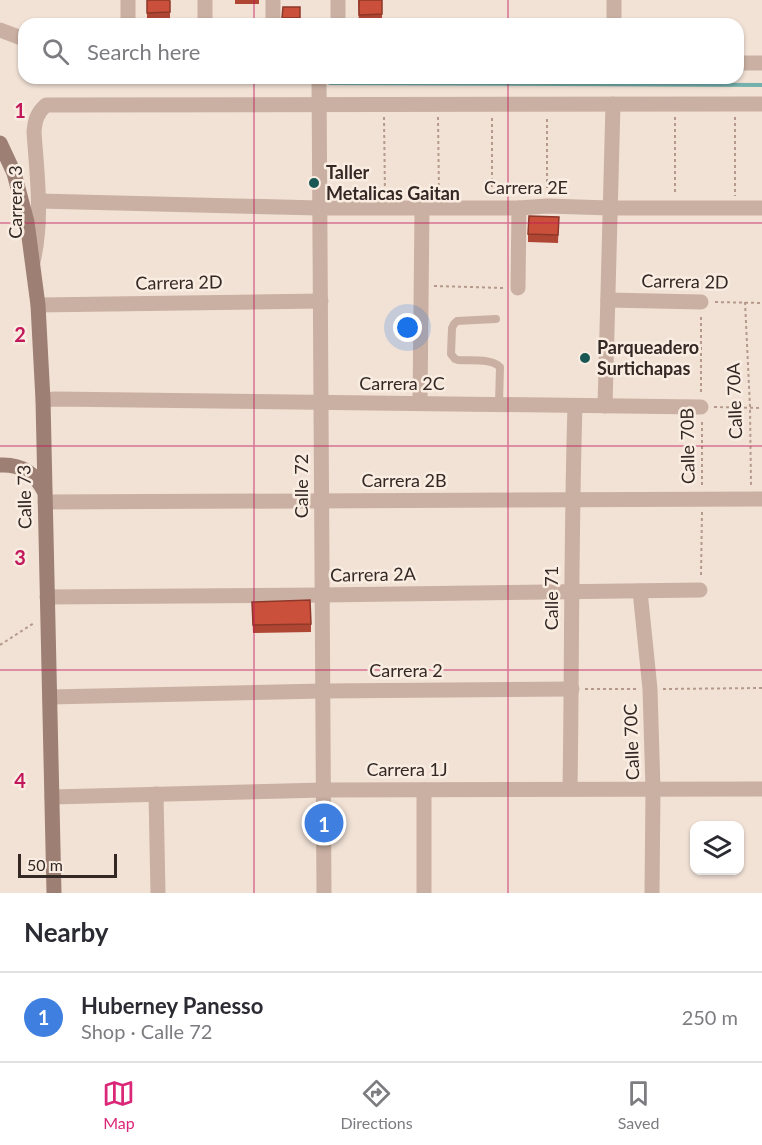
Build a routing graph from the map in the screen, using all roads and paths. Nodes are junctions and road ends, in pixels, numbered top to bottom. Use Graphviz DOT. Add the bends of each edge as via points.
graph roads {
  1 [pos="128,0"];
  2 [pos="205,0"];
  3 [pos="273,0"];
  4 [pos="338,0"];
  5 [pos="614,0"];
  6 [pos="128,18"];
  7 [pos="205,18"];
  8 [pos="273,18"];
  9 [pos="338,18"];
  10 [pos="614,18"];
  11 [pos="0,30"];
  12 [pos="18,37"];
  13 [pos="744,63"];
  14 [pos="762,63"];
  15 [pos="320,84"];
  16 [pos="674,104"];
  17 [pos="735,104"];
  18 [pos="762,104"];
  19 [pos="320,105"];
  20 [pos="384,105"];
  21 [pos="438,105"];
  22 [pos="492,105"];
  23 [pos="547,105"];
  24 [pos="613,105"];
  25 [pos="0,142"];
  26 [pos="39,201"];
  27 [pos="547,206"];
  28 [pos="385,207"];
  29 [pos="439,207"];
  30 [pos="735,207"];
  31 [pos="319,208"];
  32 [pos="422,208"];
  33 [pos="492,208"];
  34 [pos="519,208"];
  35 [pos="610,208"];
  36 [pos="675,208"];
  37 [pos="762,208"];
  38 [pos="33,262"];
  39 [pos="422,286"];
  40 [pos="518,288"];
  41 [pos="608,300"];
  42 [pos="321,301"];
  43 [pos="701,302"];
  44 [pos="746,302"];
  45 [pos="762,303"];
  46 [pos="38,304"];
  47 [pos="496,319"];
  48 [pos="43,400"];
  49 [pos="420,403"];
  50 [pos="321,404"];
  51 [pos="499,404"];
  52 [pos="575,406"];
  53 [pos="605,406"];
  54 [pos="701,407"];
  55 [pos="750,408"];
  56 [pos="762,408"];
  57 [pos="0,465"];
  58 [pos="45,496"];
  59 [pos="756,499"];
  60 [pos="572,500"];
  61 [pos="702,500"];
  62 [pos="322,501"];
  63 [pos="700,590"];
  64 [pos="640,591"];
  65 [pos="572,592"];
  66 [pos="322,595"];
  67 [pos="47,597"];
  68 [pos="37,622"];
  69 [pos="0,645"];
  70 [pos="762,688"];
  71 [pos="572,689"];
  72 [pos="650,689"];
  73 [pos="323,691"];
  74 [pos="50,697"];
  75 [pos="570,789"];
  76 [pos="653,789"];
  77 [pos="762,789"];
  78 [pos="324,790"];
  79 [pos="424,790"];
  80 [pos="156,794"];
  81 [pos="52,796"];
  82 [pos="54,893"];
  83 [pos="158,893"];
  84 [pos="324,893"];
  85 [pos="424,893"];
  86 [pos="652,893"];
  1 -- 6 [label="street"];
  2 -- 7 [label="street"];
  3 -- 8 [label="street"];
  4 -- 9 [label="street"];
  5 -- 10 [label="street"];
  11 -- 12 [label="street"];
  13 -- 14 [label="street"];
  15 -- 19 [label="street, Calle 72"];
  16 -- 17 [label="street, Carrera 3"];
  16 -- 24 [label="street, Carrera 3"];
  16 -- 36 [label="path"];
  17 -- 18 [label="street, Carrera 3"];
  17 -- 30 [label="path"];
  19 -- 20 [label="street, Carrera 3"];
  19 -- 26 [label="street, Carrera 3" via="46,105 35,121 34,132"];
  19 -- 31 [label="street, Calle 72"];
  20 -- 21 [label="street, Carrera 3"];
  20 -- 28 [label="path"];
  21 -- 22 [label="street, Carrera 3"];
  21 -- 29 [label="path"];
  22 -- 23 [label="street, Carrera 3"];
  22 -- 33 [label="path"];
  23 -- 24 [label="street, Carrera 3"];
  23 -- 27 [label="path"];
  24 -- 35 [label="street"];
  25 -- 38 [label="main road, Calle 73" via="22,199"];
  26 -- 31 [label="street, Carrera 2E"];
  26 -- 38 [label="street, Carrera 3"];
  27 -- 34 [label="street, Carrera 2E"];
  27 -- 35 [label="street, Carrera 2E"];
  28 -- 31 [label="street, Carrera 2E"];
  28 -- 32 [label="street, Carrera 2E"];
  29 -- 32 [label="street, Carrera 2E"];
  29 -- 33 [label="street, Carrera 2E"];
  30 -- 36 [label="street, Carrera 2E"];
  30 -- 37 [label="street, Carrera 2E"];
  31 -- 42 [label="street, Calle 72"];
  32 -- 39 [label="street"];
  33 -- 34 [label="street, Carrera 2E"];
  34 -- 40 [label="street"];
  35 -- 36 [label="street, Carrera 2E"];
  35 -- 41 [label="street"];
  38 -- 46 [label="main road, Calle 73"];
  39 -- 40 [label="path"];
  39 -- 49 [label="street"];
  41 -- 43 [label="street, Carrera 2D"];
  41 -- 53 [label="street"];
  42 -- 46 [label="street, Carrera 2D"];
  42 -- 50 [label="street, Calle 72"];
  43 -- 44 [label="path, Carrera 2D"];
  43 -- 54 [label="path, Calle 70B"];
  44 -- 45 [label="path, Carrera 2D"];
  44 -- 55 [label="path, Calle 70A"];
  46 -- 48 [label="main road, Calle 73"];
  47 -- 51 [label="lane" via="454,324 451,354 458,360 498,364"];
  48 -- 50 [label="street, Carrera 2C"];
  48 -- 58 [label="main road, Calle 73"];
  49 -- 50 [label="street, Carrera 2C"];
  49 -- 51 [label="street, Carrera 2C"];
  50 -- 62 [label="street, Calle 72"];
  51 -- 52 [label="street, Carrera 2C"];
  52 -- 53 [label="street, Carrera 2C"];
  52 -- 60 [label="street, Calle 71"];
  53 -- 54 [label="street, Carrera 2C"];
  54 -- 55 [label="path"];
  54 -- 61 [label="path, Calle 70B"];
  55 -- 56 [label="path"];
  55 -- 59 [label="path, Calle 70A"];
  57 -- 58 [label="main road" via="27,470 37,479"];
  58 -- 62 [label="street, Carrera 2B"];
  58 -- 67 [label="main road, Calle 73"];
  59 -- 61 [label="street, Carrera 2B"];
  60 -- 61 [label="street, Carrera 2B"];
  60 -- 62 [label="street, Carrera 2B"];
  60 -- 65 [label="street, Calle 71"];
  61 -- 63 [label="path, Calle 70B"];
  62 -- 66 [label="street, Calle 72"];
  63 -- 64 [label="street, Carrera 2A"];
  64 -- 65 [label="street, Carrera 2A"];
  64 -- 72 [label="street, Calle 70C"];
  65 -- 66 [label="street, Carrera 2A"];
  65 -- 71 [label="street, Calle 71"];
  66 -- 67 [label="street, Carrera 2A"];
  66 -- 73 [label="street, Calle 72"];
  67 -- 74 [label="main road, Calle 73"];
  68 -- 69 [label="path"];
  70 -- 72 [label="path"];
  71 -- 72 [label="path"];
  71 -- 73 [label="street, Carrera 2"];
  71 -- 75 [label="street, Calle 71"];
  72 -- 76 [label="street, Calle 70C"];
  73 -- 74 [label="street, Carrera 2"];
  73 -- 78 [label="street, Calle 72"];
  74 -- 81 [label="main road, Calle 73"];
  75 -- 76 [label="street, Carrera 1J"];
  75 -- 79 [label="street, Carrera 1J"];
  76 -- 77 [label="street, Carrera 1J"];
  76 -- 86 [label="street, Calle 70C"];
  78 -- 79 [label="street, Carrera 1J"];
  78 -- 80 [label="street, Carrera 1J"];
  78 -- 84 [label="street, Calle 72"];
  79 -- 85 [label="street"];
  80 -- 81 [label="street, Carrera 1J"];
  80 -- 83 [label="street"];
  81 -- 82 [label="main road, Calle 73"];
}
